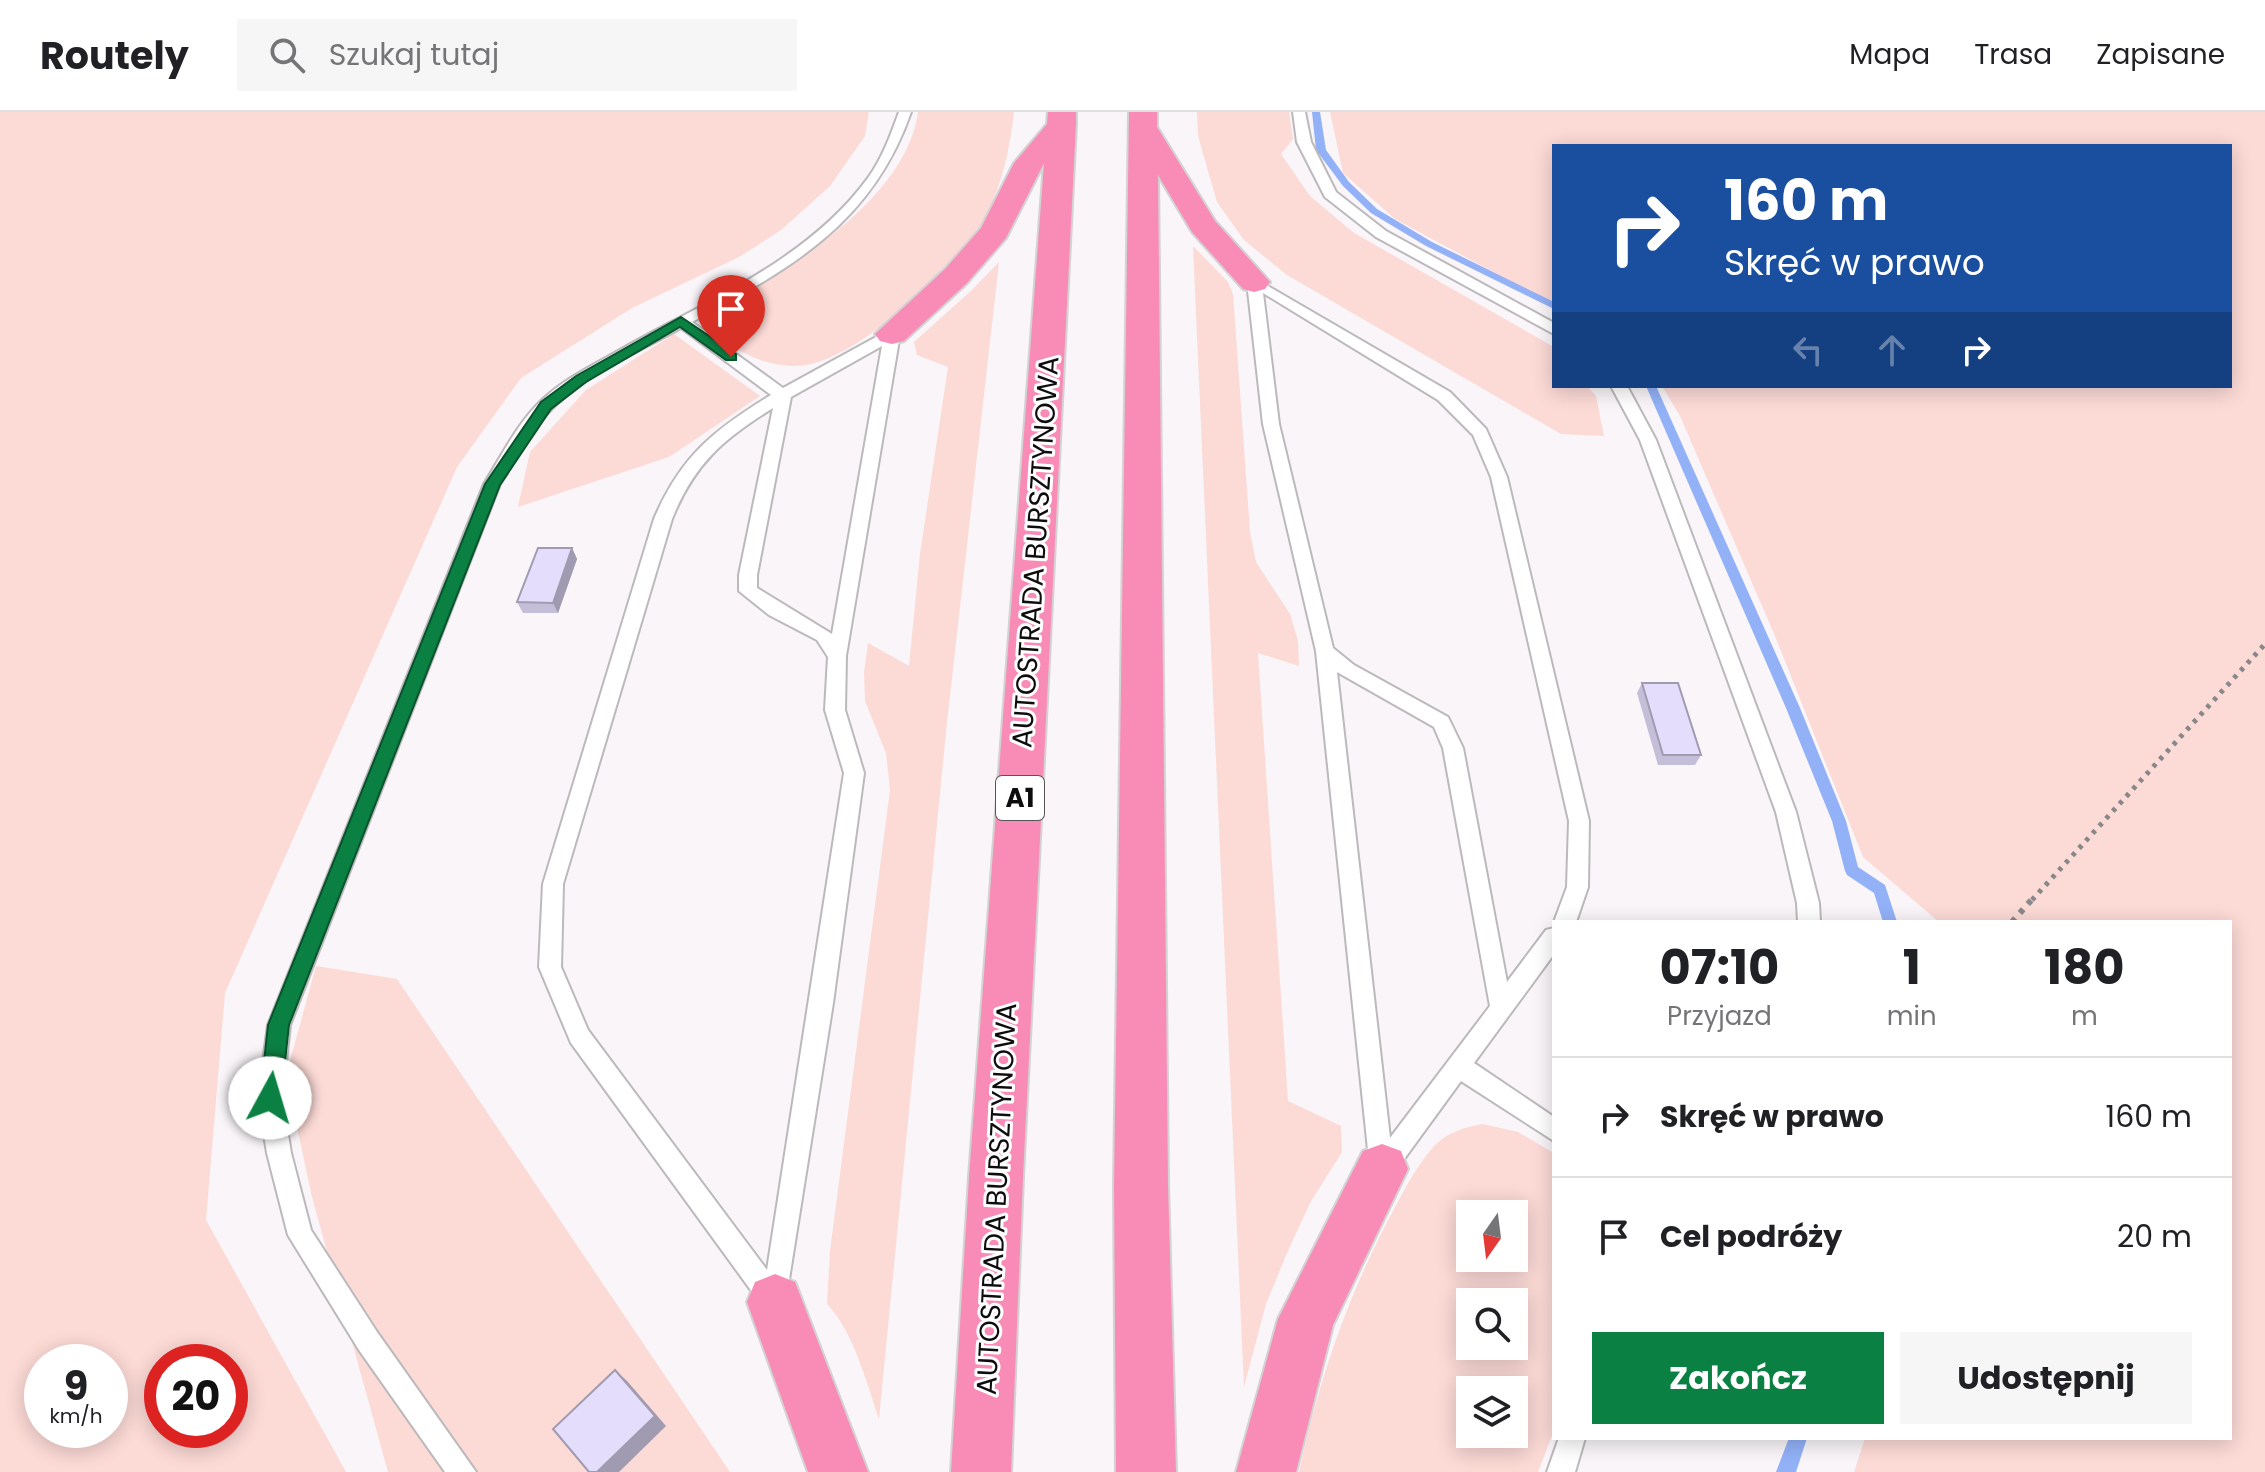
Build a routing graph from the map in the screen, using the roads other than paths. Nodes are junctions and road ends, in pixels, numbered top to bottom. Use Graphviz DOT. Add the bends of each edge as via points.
graph roads {
  1 [pos="905,112"];
  2 [pos="1299,112"];
  3 [pos="1062,118"];
  4 [pos="1143,120"];
  5 [pos="1254,282"];
  6 [pos="681,321"];
  7 [pos="1552,328"];
  8 [pos="892,334"];
  9 [pos="1620,388"];
  10 [pos="783,396"];
  11 [pos="1325,651"];
  12 [pos="837,656"];
  13 [pos="1566,920"];
  14 [pos="1809,920"];
  15 [pos="1552,940"];
  16 [pos="1501,1007"];
  17 [pos="1459,1066"];
  18 [pos="1552,1129"];
  19 [pos="1382,1169"];
  20 [pos="775,1302"];
  21 [pos="1571,1440"];
  22 [pos="462,1472"];
  23 [pos="838,1472"];
  24 [pos="981,1472"];
  25 [pos="1146,1472"];
  26 [pos="1266,1472"];
  27 [pos="1561,1472"];
  1 -- 6 [label="lane" via="873,180 844,212 795,256"];
  2 -- 7 [label="lane" via="1304,142 1330,194 1381,234"];
  3 -- 8 [label="highway" via="1029,163 995,231 956,276"];
  3 -- 24 [label="highway, AUTOSTRADA BURSZTYNOWA / A1"];
  4 -- 5 [label="highway" via="1203,226"];
  4 -- 25 [label="highway" via="1141,1185"];
  5 -- 11 [label="lane" via="1271,424"];
  5 -- 13 [label="lane" via="1444,396 1480,433 1499,477 1579,821 1574,900"];
  6 -- 10 [label="lane"];
  6 -- 22 [label="lane" via="546,405 492,484 279,1025 270,1098 300,1235"];
  8 -- 10 [label="lane"];
  8 -- 12 [label="lane"];
  9 -- 14 [label="lane" via="1648,440 1786,812"];
  10 -- 12 [label="lane" via="748,591 823,635"];
  10 -- 20 [label="lane" via="723,435 684,475 663,519 553,884 550,967 579,1036"];
  11 -- 16 [label="lane" via="1347,670 1441,722 1453,748"];
  11 -- 19 [label="lane"];
  12 -- 20 [label="lane" via="835,710 854,773"];
  15 -- 16 [label="lane"];
  16 -- 17 [label="lane"];
  17 -- 18 [label="lane"];
  17 -- 19 [label="lane"];
  19 -- 26 [label="highway" via="1306,1319"];
  20 -- 23 [label="highway"];
  21 -- 27 [label="lane"];
}
